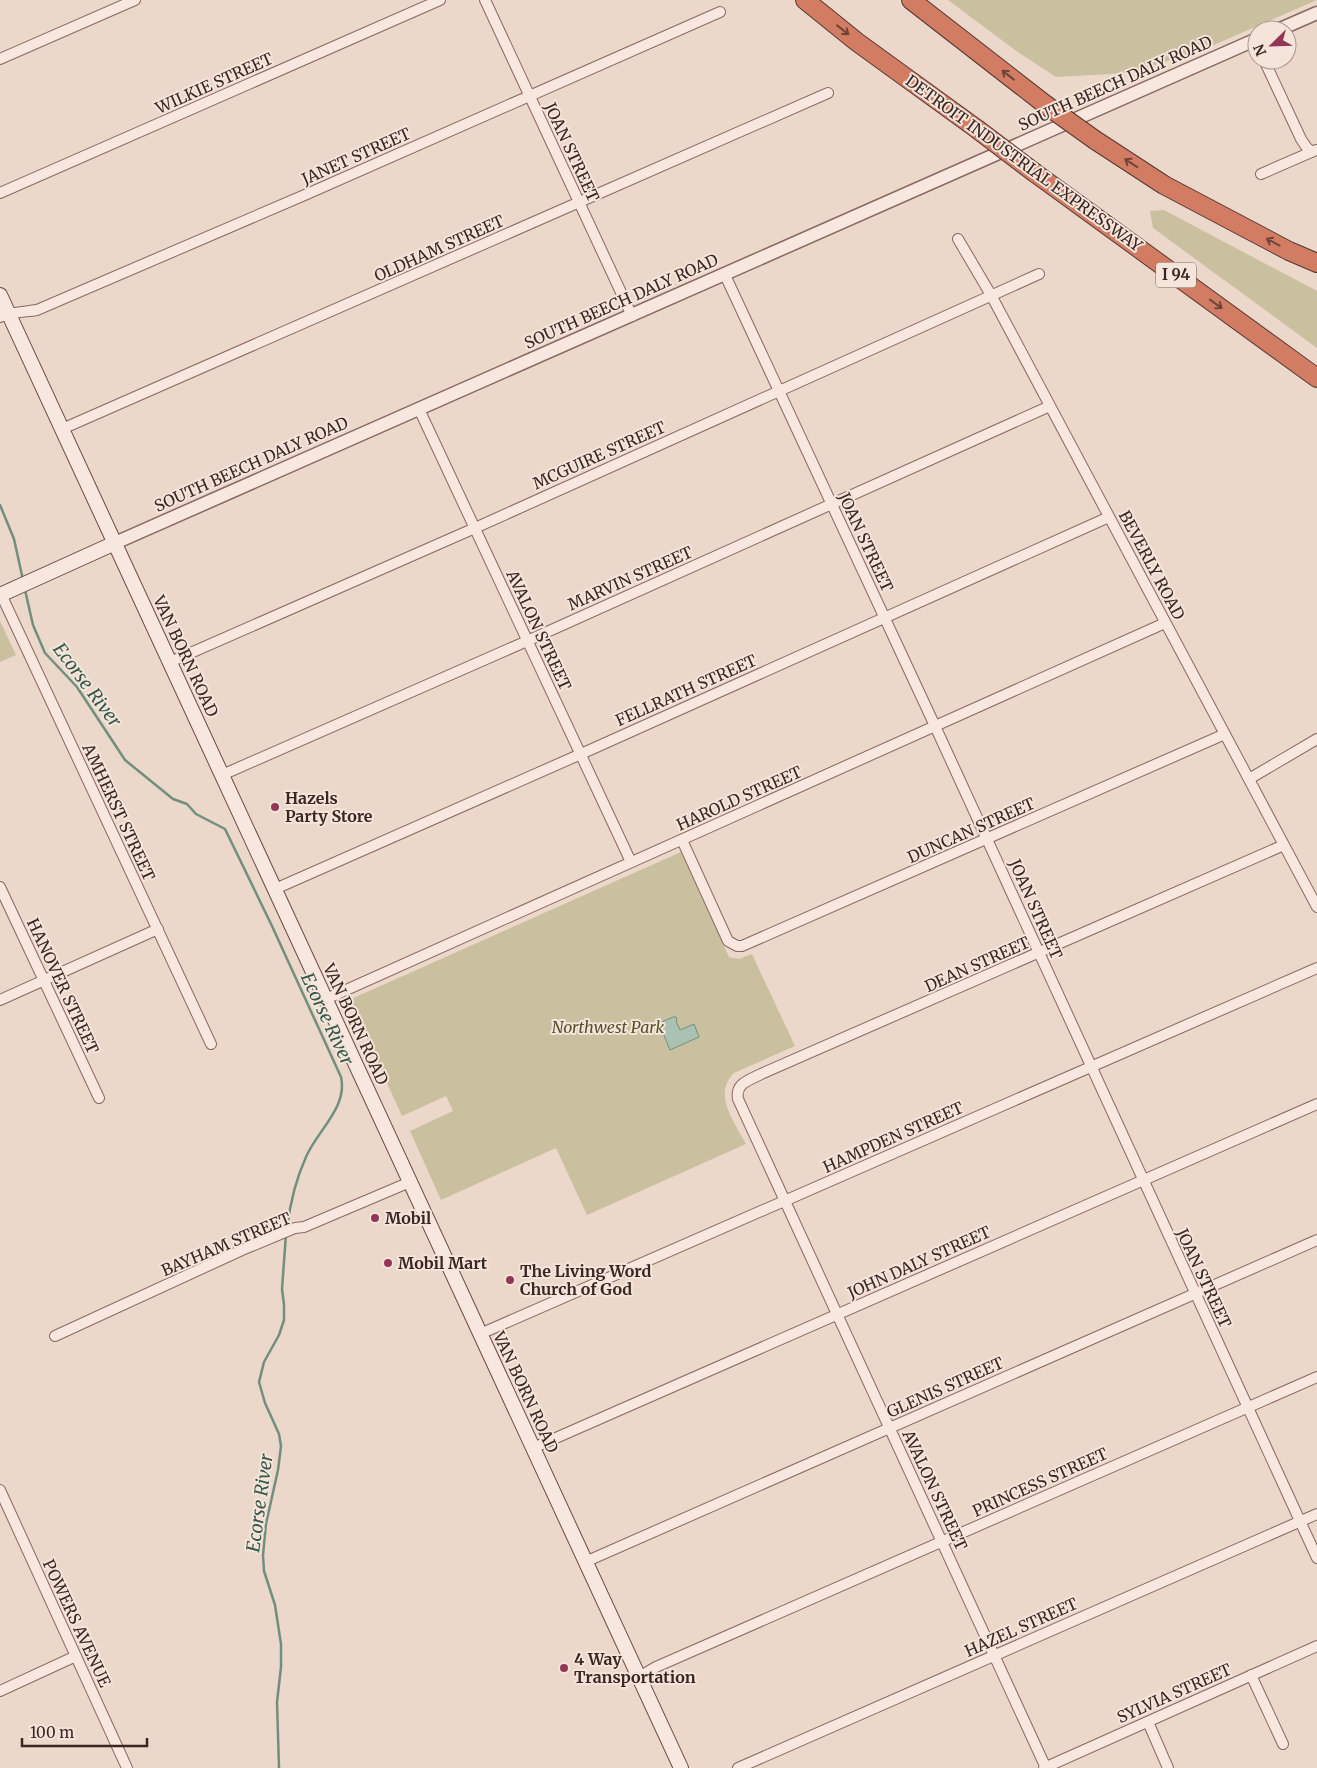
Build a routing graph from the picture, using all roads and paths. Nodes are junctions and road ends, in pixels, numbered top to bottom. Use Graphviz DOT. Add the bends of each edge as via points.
graph roads {
  1 [pos="135,0"];
  2 [pos="440,0"];
  3 [pos="485,0"];
  4 [pos="805,0"];
  5 [pos="911,0"];
  6 [pos="720,12"];
  7 [pos="1317,13"];
  8 [pos="1297,22"];
  9 [pos="1247,45"];
  10 [pos="0,59"];
  11 [pos="1269,70"];
  12 [pos="828,93"];
  13 [pos="530,96"];
  14 [pos="1314,151"];
  15 [pos="1261,174"];
  16 [pos="0,193"];
  17 [pos="579,203"];
  18 [pos="958,239"];
  19 [pos="1317,263"];
  20 [pos="1039,274"];
  21 [pos="724,275"];
  22 [pos="0,295"];
  23 [pos="991,295"];
  24 [pos="4,315"];
  25 [pos="632,316"];
  26 [pos="1317,378"];
  27 [pos="779,391"];
  28 [pos="1050,406"];
  29 [pos="419,409"];
  30 [pos="62,429"];
  31 [pos="832,503"];
  32 [pos="1109,517"];
  33 [pos="475,528"];
  34 [pos="115,543"];
  35 [pos="0,594"];
  36 [pos="885,617"];
  37 [pos="1165,623"];
  38 [pos="528,641"];
  39 [pos="170,662"];
  40 [pos="935,726"];
  41 [pos="1225,734"];
  42 [pos="1317,739"];
  43 [pos="581,754"];
  44 [pos="222,775"];
  45 [pos="1249,779"];
  46 [pos="987,839"];
  47 [pos="682,840"];
  48 [pos="1284,845"];
  49 [pos="631,862"];
  50 [pos="0,887"];
  51 [pos="275,889"];
  52 [pos="1317,906"];
  53 [pos="158,929"];
  54 [pos="1039,953"];
  55 [pos="1317,968"];
  56 [pos="44,980"];
  57 [pos="326,999"];
  58 [pos="0,1000"];
  59 [pos="211,1044"];
  60 [pos="1090,1066"];
  61 [pos="738,1088"];
  62 [pos="99,1098"];
  63 [pos="1317,1104"];
  64 [pos="1143,1181"];
  65 [pos="410,1182"];
  66 [pos="785,1201"];
  67 [pos="1317,1240"];
  68 [pos="1195,1294"];
  69 [pos="837,1314"];
  70 [pos="480,1334"];
  71 [pos="55,1336"];
  72 [pos="1317,1377"];
  73 [pos="1248,1408"];
  74 [pos="890,1428"];
  75 [pos="533,1448"];
  76 [pos="0,1490"];
  77 [pos="1317,1514"];
  78 [pos="1300,1521"];
  79 [pos="942,1542"];
  80 [pos="1317,1558"];
  81 [pos="585,1562"];
  82 [pos="1317,1646"];
  83 [pos="76,1656"];
  84 [pos="994,1656"];
  85 [pos="1251,1675"];
  86 [pos="639,1677"];
  87 [pos="0,1691"];
  88 [pos="1148,1722"];
  89 [pos="1283,1744"];
  90 [pos="127,1768"];
  91 [pos="681,1768"];
  92 [pos="738,1768"];
  93 [pos="1045,1768"];
  94 [pos="1168,1768"];
  1 -- 10 [label="street"];
  2 -- 16 [label="street, WILKIE STREET"];
  3 -- 13 [label="street, JOAN STREET"];
  4 -- 26 [label="highway, DETROIT INDUSTRIAL EXPRESSWAY / I 94, one-way, bridge" via="857,42"];
  19 -- 5 [label="highway, one-way, bridge" via="1164,185 1046,105"];
  6 -- 13 [label="street, JANET STREET"];
  7 -- 8 [label="street"];
  9 -- 21 [label="street, SOUTH BEECH DALY ROAD"];
  11 -- 14 [label="street" via="1301,139 1307,148"];
  12 -- 17 [label="street, OLDHAM STREET"];
  13 -- 17 [label="street, JOAN STREET"];
  13 -- 24 [label="street, JANET STREET" via="37,310"];
  14 -- 15 [label="street"];
  17 -- 25 [label="street, JOAN STREET"];
  17 -- 30 [label="street, OLDHAM STREET"];
  18 -- 23 [label="street, BEVERLY ROAD"];
  20 -- 23 [label="street, MCGUIRE STREET"];
  21 -- 25 [label="street, SOUTH BEECH DALY ROAD"];
  21 -- 27 [label="street, JOAN STREET"];
  22 -- 24 [label="main road, VAN BORN ROAD"];
  23 -- 27 [label="street, MCGUIRE STREET"];
  23 -- 28 [label="street, BEVERLY ROAD"];
  24 -- 30 [label="main road, VAN BORN ROAD"];
  25 -- 29 [label="street, SOUTH BEECH DALY ROAD"];
  27 -- 31 [label="street, JOAN STREET"];
  27 -- 33 [label="street, MCGUIRE STREET"];
  28 -- 31 [label="street, MARVIN STREET"];
  28 -- 32 [label="street, BEVERLY ROAD"];
  29 -- 33 [label="street, AVALON STREET"];
  29 -- 34 [label="street, SOUTH BEECH DALY ROAD"];
  30 -- 34 [label="main road, VAN BORN ROAD"];
  31 -- 36 [label="street, JOAN STREET"];
  31 -- 38 [label="street, MARVIN STREET"];
  32 -- 36 [label="street, FELLRATH STREET"];
  32 -- 37 [label="street, BEVERLY ROAD"];
  33 -- 38 [label="street, AVALON STREET"];
  33 -- 39 [label="street, MCGUIRE STREET"];
  34 -- 35 [label="main road, SOUTH BEECH DALY ROAD"];
  34 -- 39 [label="main road, VAN BORN ROAD"];
  35 -- 53 [label="street, AMHERST STREET"];
  36 -- 40 [label="street, JOAN STREET"];
  36 -- 43 [label="street, FELLRATH STREET"];
  37 -- 40 [label="street, HAROLD STREET"];
  37 -- 41 [label="street, BEVERLY ROAD"];
  38 -- 43 [label="street, AVALON STREET"];
  38 -- 44 [label="street, MARVIN STREET"];
  39 -- 44 [label="main road, VAN BORN ROAD"];
  40 -- 46 [label="street, JOAN STREET"];
  40 -- 47 [label="street, HAROLD STREET"];
  41 -- 45 [label="street, BEVERLY ROAD"];
  41 -- 46 [label="street, DUNCAN STREET"];
  42 -- 45 [label="street"];
  43 -- 49 [label="street, AVALON STREET"];
  43 -- 51 [label="street, FELLRATH STREET"];
  44 -- 51 [label="main road, VAN BORN ROAD"];
  45 -- 48 [label="street, BEVERLY ROAD"];
  46 -- 47 [label="street, DUNCAN STREET" via="742,946 728,941"];
  46 -- 54 [label="street, JOAN STREET"];
  47 -- 49 [label="street, HAROLD STREET"];
  48 -- 52 [label="street, BEVERLY ROAD"];
  48 -- 54 [label="street, DEAN STREET"];
  49 -- 57 [label="street, HAROLD STREET"];
  50 -- 56 [label="street, HANOVER STREET"];
  51 -- 57 [label="main road, VAN BORN ROAD"];
  53 -- 56 [label="street"];
  53 -- 59 [label="street, AMHERST STREET"];
  54 -- 60 [label="street, JOAN STREET"];
  54 -- 61 [label="street, DEAN STREET" via="761,1074"];
  55 -- 60 [label="street, HAMPDEN STREET"];
  56 -- 58 [label="street"];
  56 -- 62 [label="street, HANOVER STREET"];
  57 -- 65 [label="main road, VAN BORN ROAD"];
  60 -- 64 [label="street, JOAN STREET"];
  60 -- 66 [label="street, HAMPDEN STREET"];
  61 -- 66 [label="street, AVALON STREET" via="738,1098"];
  63 -- 64 [label="street, JOHN DALY STREET"];
  64 -- 68 [label="street, JOAN STREET"];
  64 -- 69 [label="street, JOHN DALY STREET"];
  65 -- 70 [label="main road, VAN BORN ROAD"];
  65 -- 71 [label="street, BAYHAM STREET" via="242,1250"];
  66 -- 69 [label="street, AVALON STREET"];
  66 -- 70 [label="street, HAMPDEN STREET"];
  67 -- 68 [label="street, GLENIS STREET"];
  68 -- 73 [label="street, JOAN STREET"];
  68 -- 74 [label="street, GLENIS STREET"];
  69 -- 74 [label="street, AVALON STREET"];
  69 -- 75 [label="street, JOHN DALY STREET"];
  70 -- 75 [label="main road, VAN BORN ROAD"];
  72 -- 73 [label="street, PRINCESS STREET"];
  73 -- 78 [label="street, JOAN STREET"];
  73 -- 79 [label="street, PRINCESS STREET"];
  74 -- 79 [label="street, AVALON STREET"];
  74 -- 81 [label="street, GLENIS STREET"];
  75 -- 81 [label="main road, VAN BORN ROAD"];
  76 -- 83 [label="street, POWERS AVENUE"];
  77 -- 78 [label="street, HAZEL STREET"];
  78 -- 80 [label="street, JOAN STREET"];
  78 -- 84 [label="street, HAZEL STREET"];
  79 -- 84 [label="street, AVALON STREET"];
  79 -- 86 [label="street, PRINCESS STREET"];
  81 -- 86 [label="main road, VAN BORN ROAD"];
  82 -- 85 [label="street, SYLVIA STREET"];
  83 -- 87 [label="street"];
  83 -- 90 [label="street, POWERS AVENUE"];
  84 -- 92 [label="street, HAZEL STREET"];
  84 -- 93 [label="street, AVALON STREET"];
  85 -- 88 [label="street, SYLVIA STREET"];
  85 -- 89 [label="street"];
  86 -- 91 [label="main road, VAN BORN ROAD"];
  88 -- 93 [label="street, SYLVIA STREET"];
  88 -- 94 [label="street"];
}
